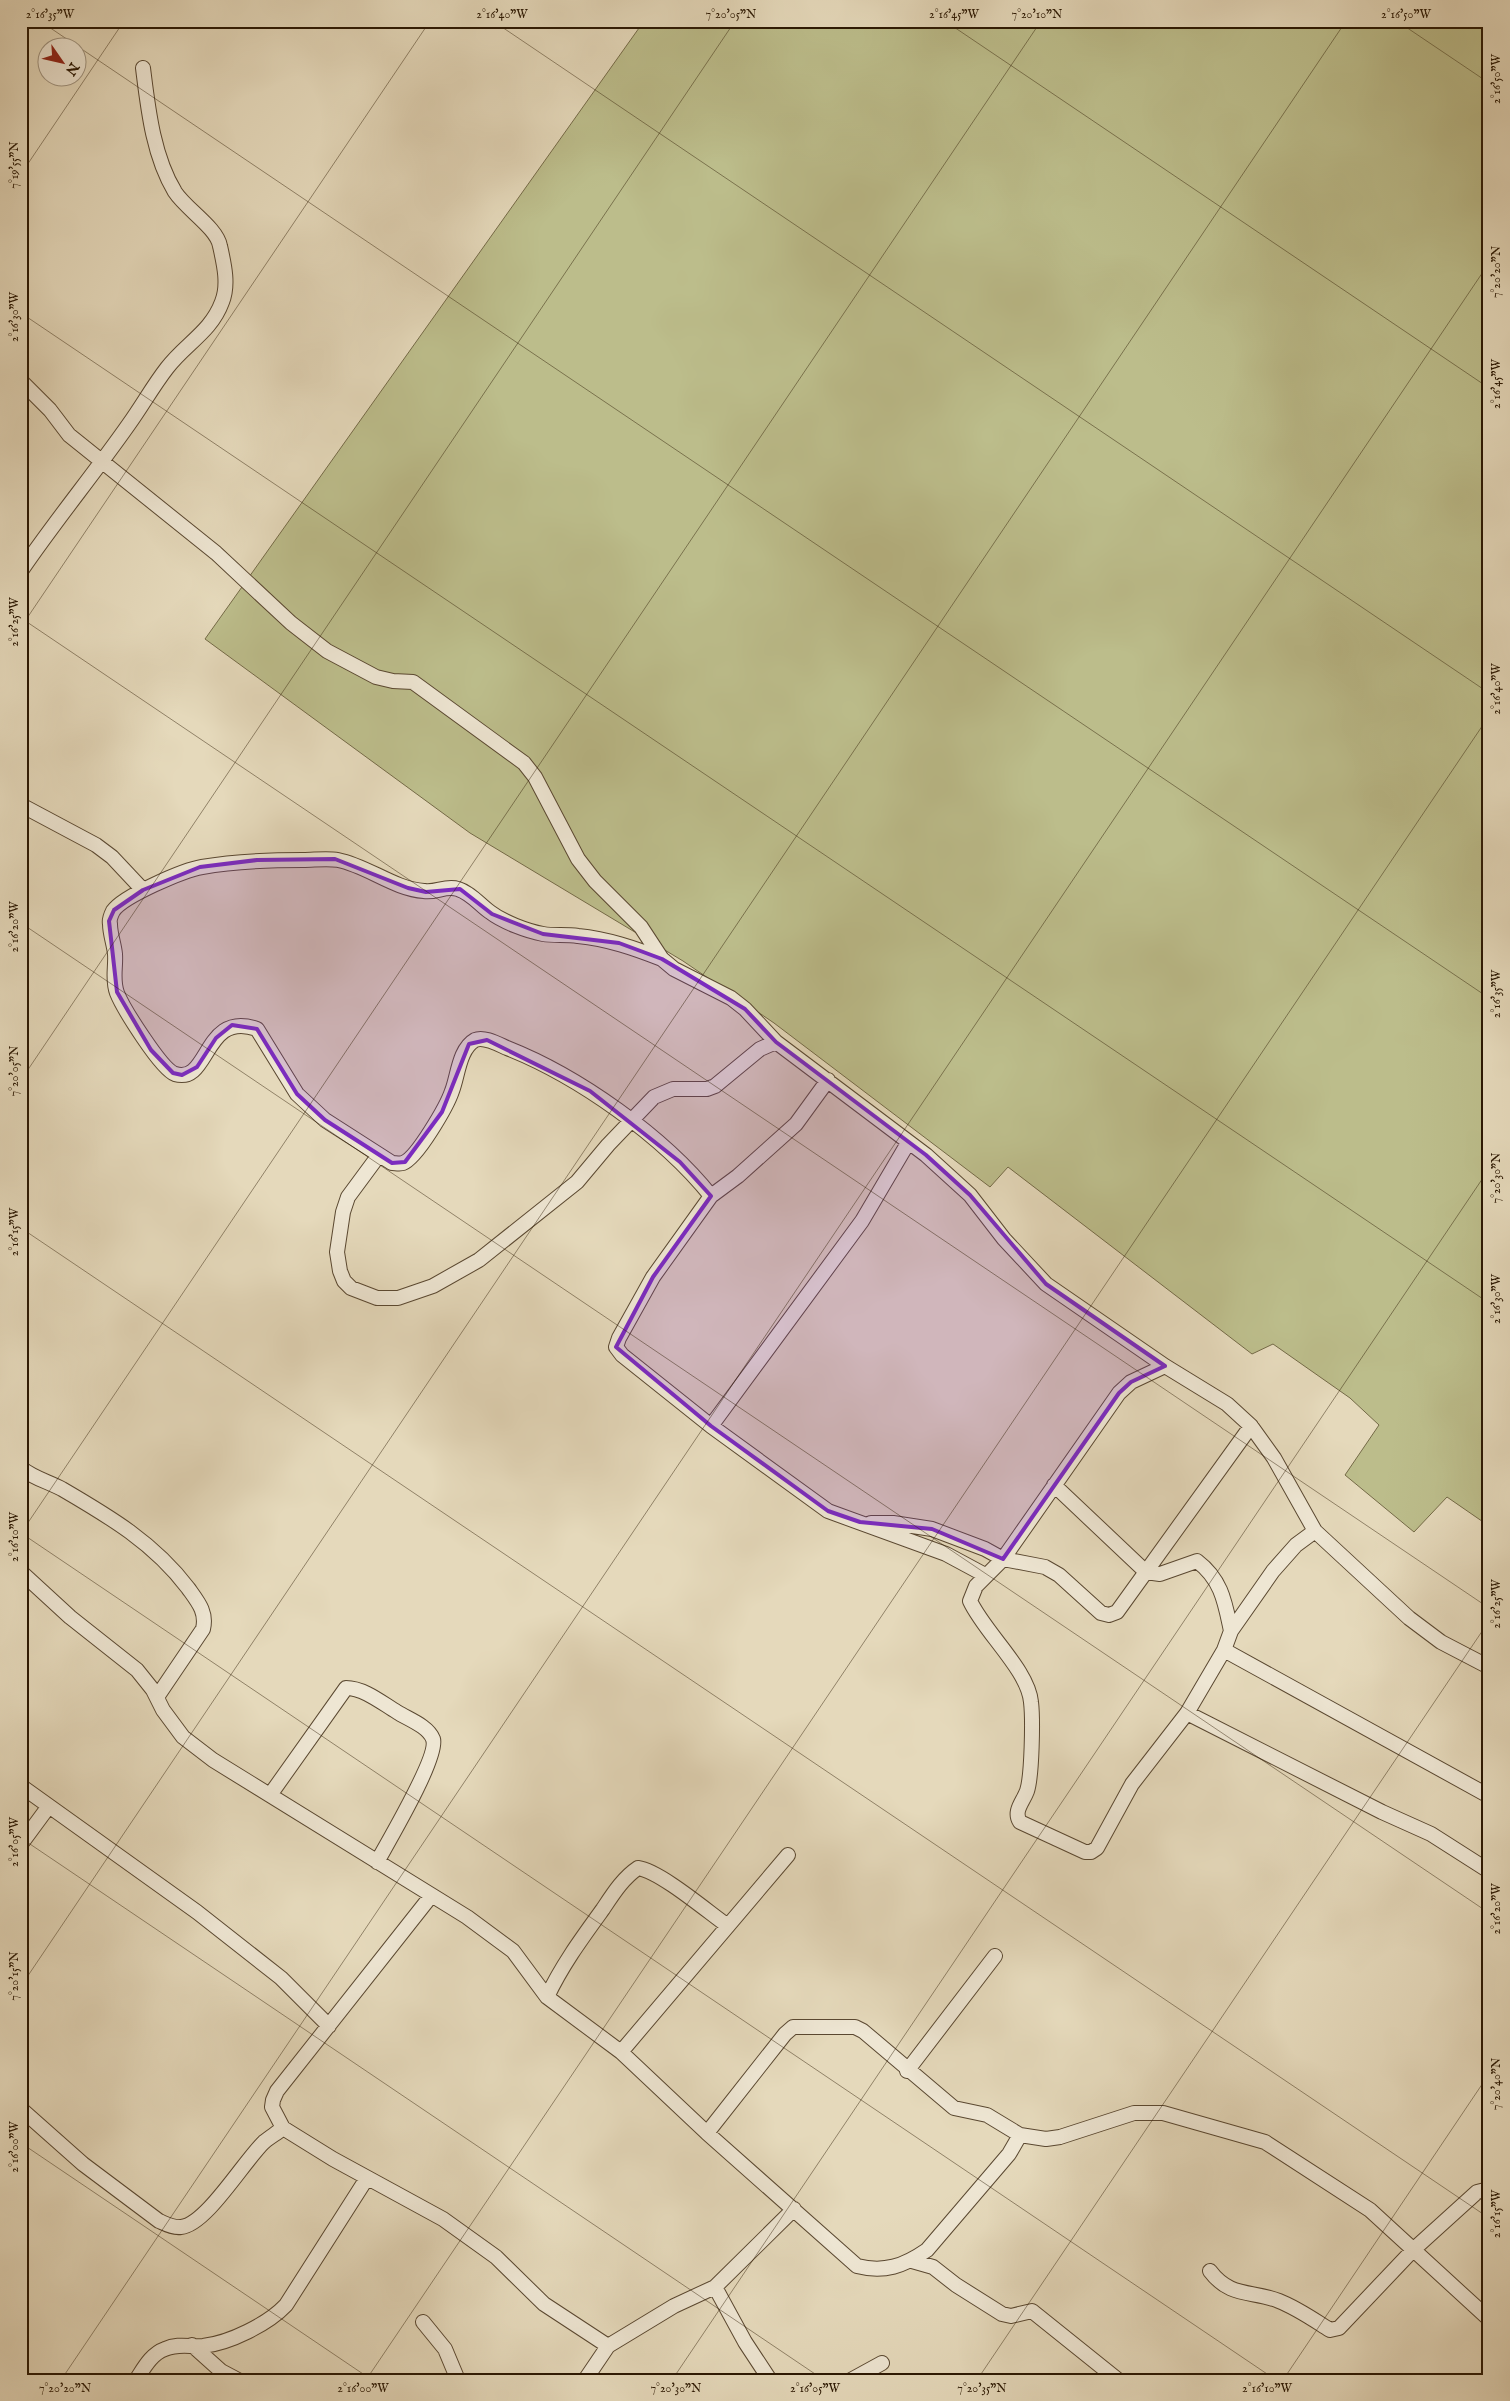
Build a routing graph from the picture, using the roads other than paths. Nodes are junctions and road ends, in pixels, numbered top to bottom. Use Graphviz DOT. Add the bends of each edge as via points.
graph roads {
  1 [pos="143,68"];
  2 [pos="21,381"];
  3 [pos="101,462"];
  4 [pos="21,571"];
  5 [pos="21,805"];
  6 [pos="143,890"];
  7 [pos="662,959"];
  8 [pos="776,1042"];
  9 [pos="828,1080"];
  10 [pos="632,1122"];
  11 [pos="908,1142"];
  12 [pos="379,1155"];
  13 [pos="710,1196"];
  14 [pos="1165,1366"];
  15 [pos="711,1426"];
  16 [pos="1251,1426"];
  17 [pos="21,1468"];
  18 [pos="1054,1485"];
  19 [pos="860,1522"];
  20 [pos="1315,1531"];
  21 [pos="1003,1559"];
  22 [pos="21,1572"];
  23 [pos="1146,1572"];
  24 [pos="985,1575"];
  25 [pos="1231,1632"];
  26 [pos="1224,1650"];
  27 [pos="1489,1667"];
  28 [pos="157,1698"];
  29 [pos="1187,1713"];
  30 [pos="21,1786"];
  31 [pos="270,1795"];
  32 [pos="1489,1796"];
  33 [pos="49,1806"];
  34 [pos="21,1844"];
  35 [pos="788,1855"];
  36 [pos="377,1862"];
  37 [pos="1489,1871"];
  38 [pos="431,1896"];
  39 [pos="728,1926"];
  40 [pos="995,1956"];
  41 [pos="547,1997"];
  42 [pos="329,2026"];
  43 [pos="621,2052"];
  44 [pos="908,2071"];
  45 [pos="21,2109"];
  46 [pos="283,2128"];
  47 [pos="707,2133"];
  48 [pos="1020,2135"];
  49 [pos="368,2178"];
  50 [pos="1489,2189"];
  51 [pos="794,2209"];
  52 [pos="1414,2250"];
  53 [pos="912,2261"];
  54 [pos="1210,2271"];
  55 [pos="716,2287"];
  56 [pos="1489,2319"];
  57 [pos="423,2322"];
  58 [pos="192,2345"];
  59 [pos="608,2346"];
  60 [pos="882,2363"];
  61 [pos="453,2376"];
  62 [pos="136,2380"];
  63 [pos="238,2380"];
  64 [pos="585,2380"];
  65 [pos="770,2380"];
  66 [pos="851,2380"];
  67 [pos="1118,2380"];
  1 -- 3 [label="street" via="160,156 174,190 214,233 220,244 226,286 209,328 169,366"];
  2 -- 3 [label="street" via="69,435"];
  3 -- 4 [label="street"];
  3 -- 7 [label="street" via="216,553 291,623 327,651 376,677 413,682 524,763 535,777 578,859 594,881 641,927"];
  5 -- 6 [label="street" via="96,845"];
  6 -- 7 [label="street" via="200,867 257,860 335,860 353,864 408,888 426,892 450,887 460,889 492,914 543,934 619,943"];
  6 -- 12 [label="street" via="114,910 109,921 115,955 113,973 117,992 164,1067 173,1074 190,1072 197,1068 224,1030 232,1025 257,1029 298,1094 325,1120"];
  7 -- 8 [label="street" via="731,998"];
  8 -- 9 [label="street"];
  8 -- 10 [label="street" via="760,1049 715,1086 673,1089 654,1097"];
  9 -- 11 [label="street"];
  9 -- 13 [label="street" via="796,1124 738,1176"];
  10 -- 12 [label="street" via="590,1091 518,1052 477,1039 464,1054 442,1112 414,1153 404,1162 392,1163"];
  10 -- 12 [label="street" via="577,1182 479,1260 432,1286 398,1298 377,1298 351,1288 344,1281 336,1252 348,1197"];
  10 -- 13 [label="street" via="680,1162"];
  11 -- 14 [label="street" via="970,1195 1004,1239 1046,1284"];
  11 -- 15 [label="street" via="862,1221"];
  13 -- 15 [label="street" via="653,1277 616,1347"];
  14 -- 16 [label="street" via="1227,1404"];
  14 -- 18 [label="street" via="1131,1382 1119,1393"];
  15 -- 19 [label="street" via="828,1511"];
  16 -- 20 [label="street" via="1274,1458"];
  16 -- 23 [label="street"];
  17 -- 28 [label="street" via="61,1489 147,1544 173,1568 200,1605 206,1619 203,1629"];
  18 -- 21 [label="street"];
  18 -- 23 [label="street"];
  19 -- 21 [label="street" via="893,1523 932,1530 985,1548"];
  19 -- 24 [label="street" via="946,1554"];
  20 -- 25 [label="street" via="1296,1545 1273,1571"];
  20 -- 27 [label="street" via="1409,1618 1441,1642"];
  21 -- 23 [label="street" via="1045,1567 1109,1616 1117,1612"];
  21 -- 24 [label="street"];
  22 -- 28 [label="street" via="70,1617 137,1670"];
  23 -- 25 [label="street" via="1160,1574 1198,1561 1222,1591"];
  24 -- 29 [label="street" via="970,1601 977,1616 1026,1682 1031,1701 1028,1790 1018,1809 1020,1822 1091,1852 1097,1848 1132,1784"];
  25 -- 26 [label="street"];
  26 -- 29 [label="street"];
  26 -- 32 [label="street"];
  28 -- 31 [label="street" via="183,1737"];
  29 -- 37 [label="street" via="1431,1834"];
  30 -- 33 [label="street"];
  31 -- 36 [label="street"];
  31 -- 36 [label="street" via="346,1688 361,1691 422,1727 432,1738 434,1748 419,1784"];
  33 -- 34 [label="street"];
  33 -- 42 [label="street" via="197,1912 281,1978"];
  35 -- 39 [label="street"];
  36 -- 38 [label="street"];
  38 -- 41 [label="street" via="513,1951"];
  38 -- 42 [label="street"];
  39 -- 41 [label="street" via="674,1887 638,1868 620,1886 576,1947"];
  39 -- 43 [label="street"];
  40 -- 44 [label="street"];
  41 -- 43 [label="street"];
  42 -- 46 [label="street" via="273,2100 272,2107"];
  43 -- 47 [label="street"];
  44 -- 47 [label="street" via="855,2027 793,2028 776,2042"];
  44 -- 48 [label="street" via="954,2108 987,2115"];
  45 -- 46 [label="street" via="83,2164 159,2221 182,2227 208,2211 264,2142"];
  46 -- 49 [label="street"];
  47 -- 51 [label="street"];
  48 -- 52 [label="street" via="1046,2139 1060,2137 1134,2114 1163,2113 1265,2142 1370,2210"];
  48 -- 53 [label="street" via="1009,2154 927,2250"];
  49 -- 58 [label="street" via="278,2314 241,2336 202,2346"];
  49 -- 59 [label="street" via="443,2219 496,2257 544,2304"];
  50 -- 52 [label="street" via="1477,2192"];
  51 -- 53 [label="street" via="857,2266 874,2271"];
  51 -- 55 [label="street"];
  52 -- 54 [label="street" via="1347,2322 1330,2330 1278,2301 1240,2293 1222,2285"];
  52 -- 56 [label="street"];
  53 -- 67 [label="street" via="933,2267 1002,2314 1011,2316 1032,2311"];
  55 -- 59 [label="street" via="674,2306"];
  55 -- 65 [label="street" via="745,2342"];
  57 -- 61 [label="street" via="445,2349"];
  58 -- 62 [label="street" via="164,2349 150,2360"];
  58 -- 63 [label="street" via="221,2371"];
  59 -- 64 [label="street"];
  60 -- 66 [label="street"];
}
